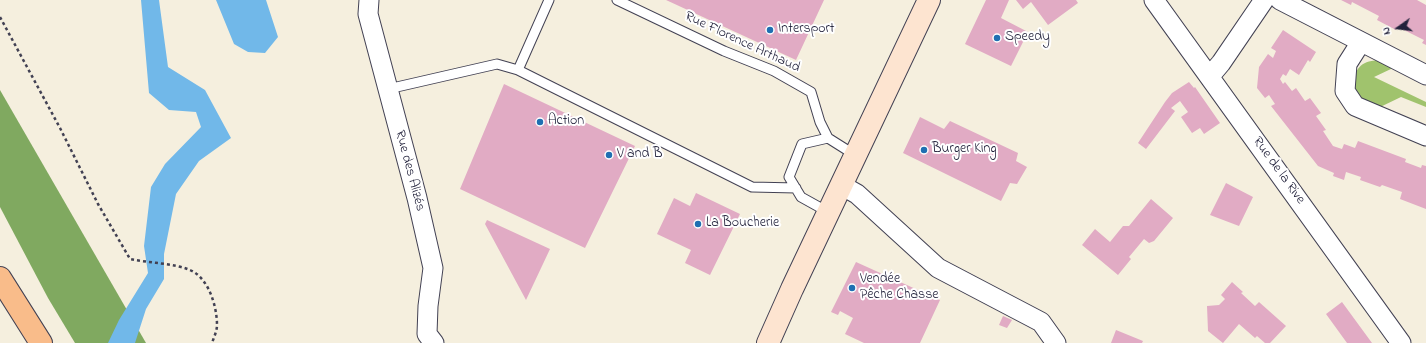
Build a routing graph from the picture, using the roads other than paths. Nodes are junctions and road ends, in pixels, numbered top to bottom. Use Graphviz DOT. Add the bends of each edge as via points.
graph roads {
  1 [pos="369,0"];
  2 [pos="550,0"];
  3 [pos="617,0"];
  4 [pos="929,0"];
  5 [pos="1154,0"];
  6 [pos="1264,0"];
  7 [pos="1280,0"];
  8 [pos="1361,42"];
  9 [pos="518,70"];
  10 [pos="1426,75"];
  11 [pos="1210,76"];
  12 [pos="388,89"];
  13 [pos="1426,136"];
  14 [pos="828,138"];
  15 [pos="855,155"];
  16 [pos="841,185"];
  17 [pos="796,188"];
  18 [pos="828,212"];
  19 [pos="0,278"];
  20 [pos="41,343"];
  21 [pos="434,343"];
  22 [pos="768,343"];
  23 [pos="1056,343"];
  24 [pos="1401,343"];
  1 -- 12 [label="street, Rue des Alizés" via="368,14"];
  2 -- 9 [label="lane"];
  3 -- 14 [label="lane, Rue Florence Arthaud" via="774,72 811,92"];
  4 -- 15 [label="main road"];
  5 -- 11 [label="street, Rue de la Rive"];
  6 -- 11 [label="street"];
  7 -- 8 [label="street"];
  8 -- 10 [label="street"];
  8 -- 13 [label="street" via="1348,64 1345,91 1355,106"];
  9 -- 12 [label="lane" via="498,64"];
  9 -- 17 [label="lane" via="752,187"];
  11 -- 24 [label="street, Rue de la Rive"];
  12 -- 21 [label="street, Rue des Alizés" via="433,268 427,334"];
  14 -- 15 [label="lane"];
  14 -- 17 [label="lane" via="802,144 789,176"];
  15 -- 16 [label="main road"];
  16 -- 18 [label="main road"];
  16 -- 23 [label="street" via="858,194 938,268 1040,322"];
  17 -- 18 [label="lane" via="801,197"];
  18 -- 22 [label="main road"];
  19 -- 20 [label="highway"];
}
